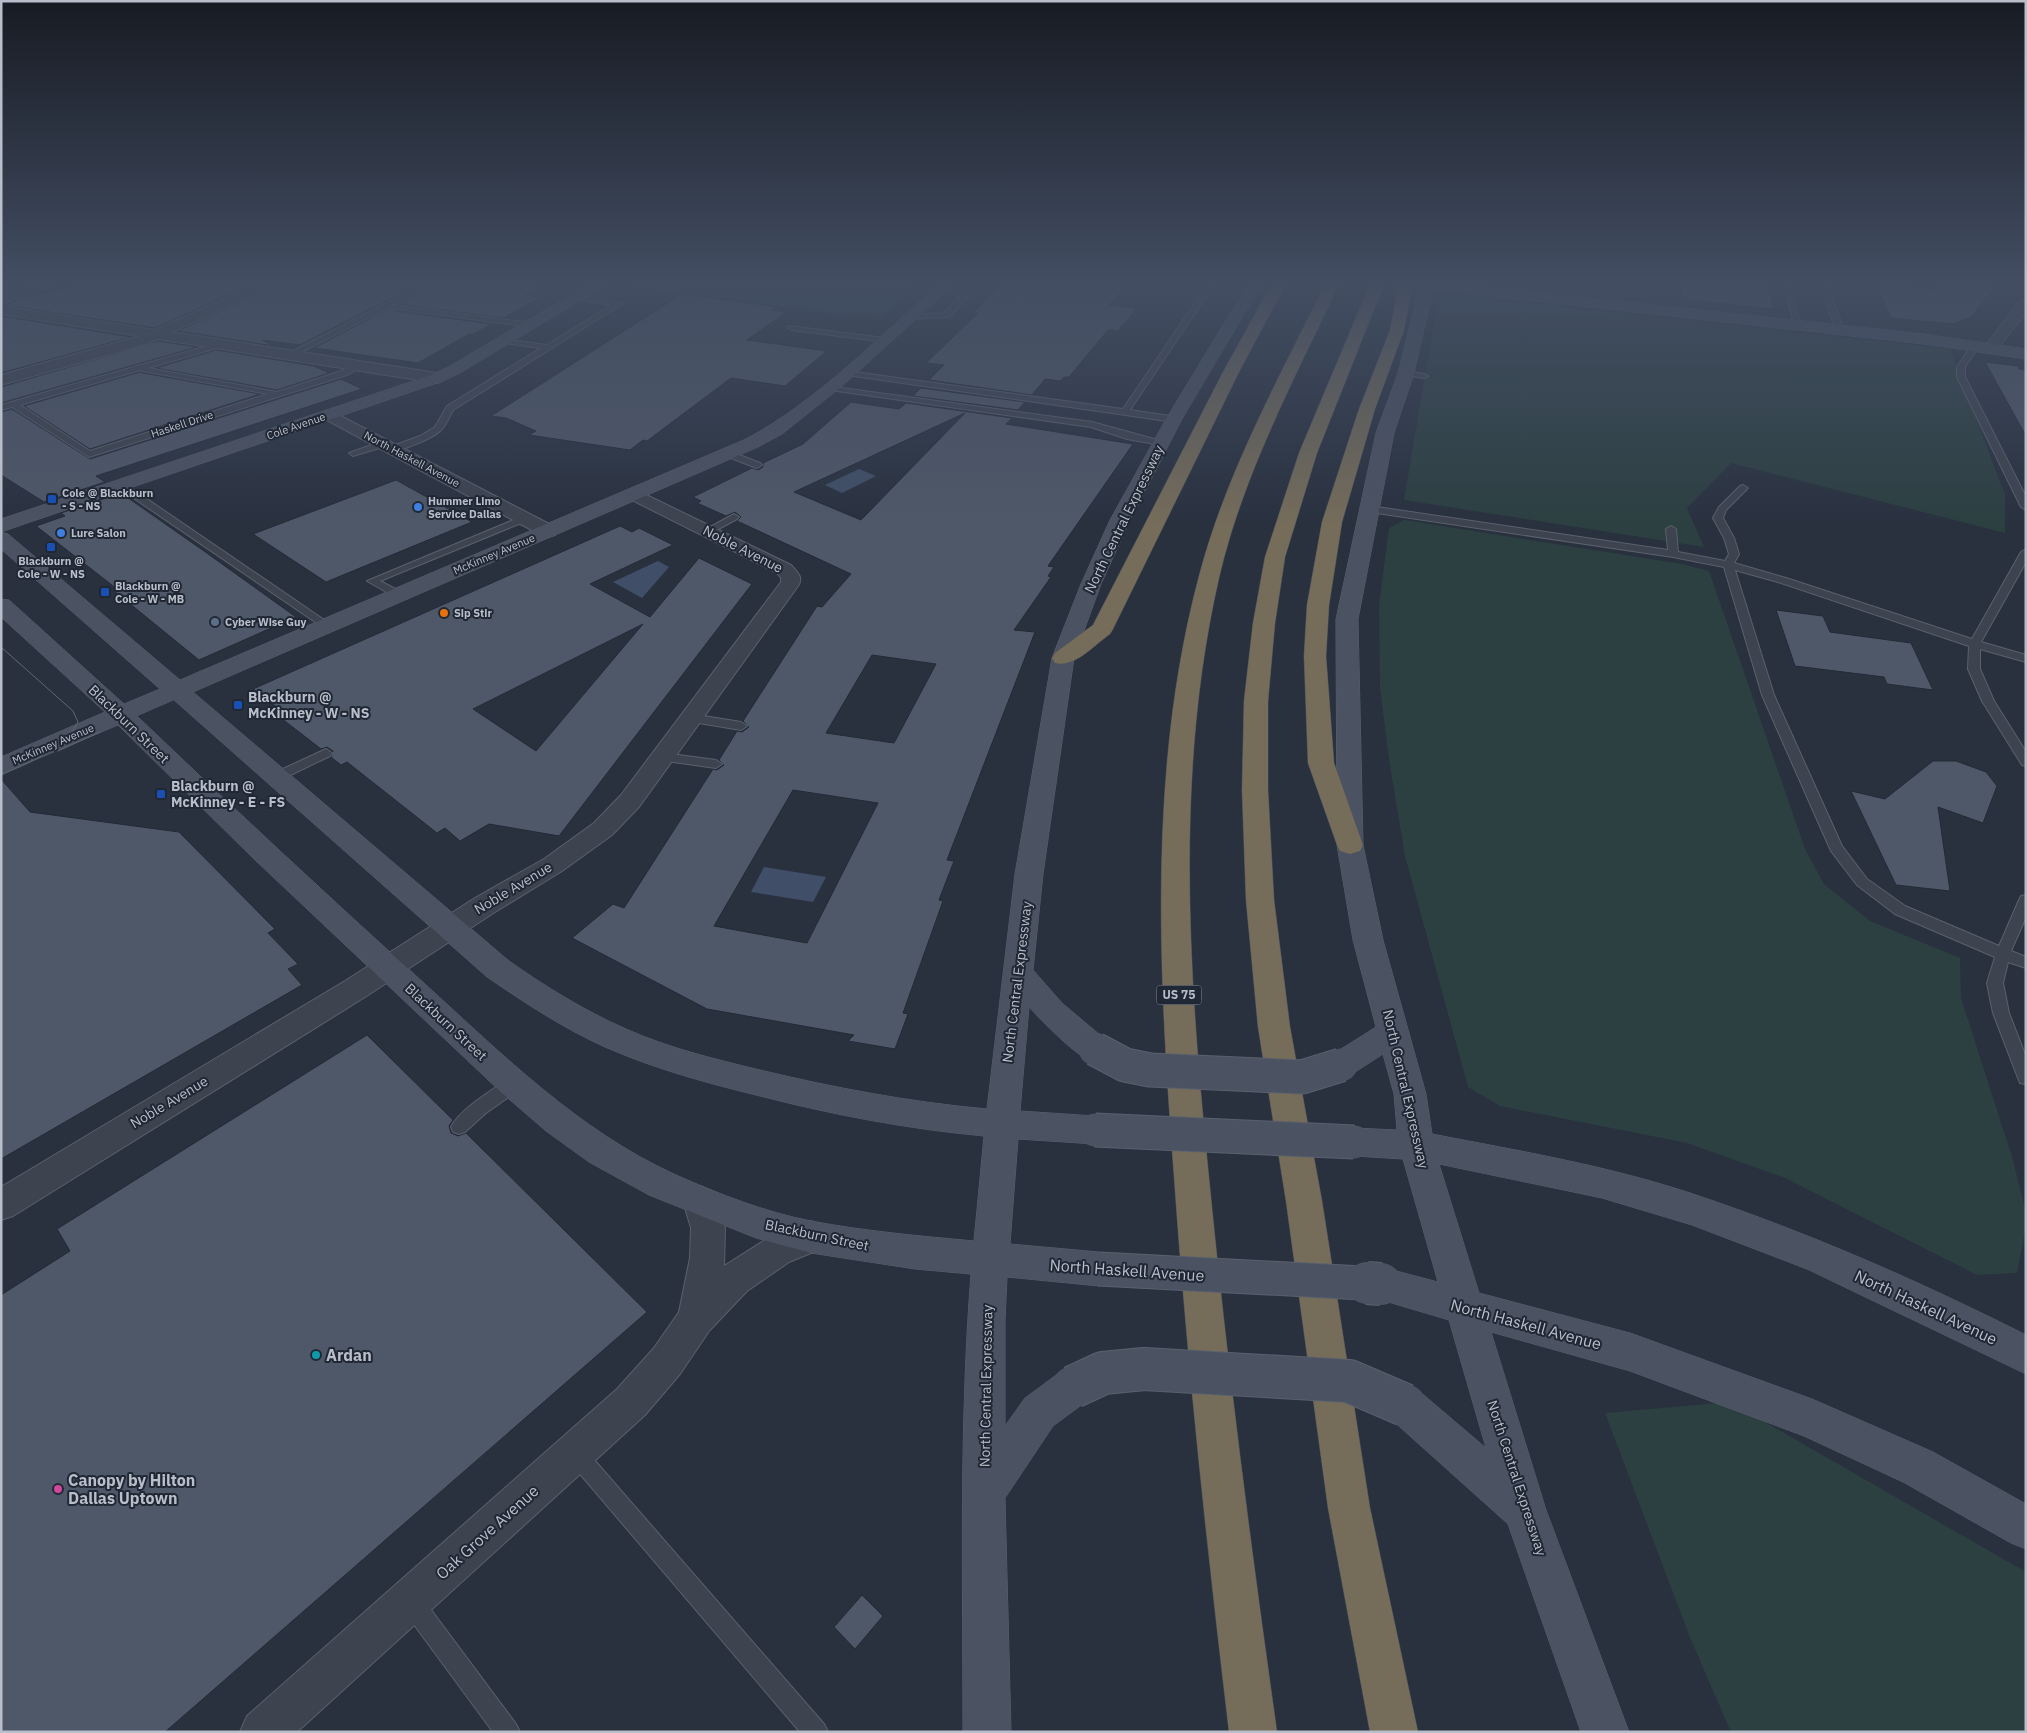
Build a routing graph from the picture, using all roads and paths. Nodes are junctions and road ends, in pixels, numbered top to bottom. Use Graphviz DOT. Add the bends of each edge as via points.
graph roads {
  1 [pos="62,363"];
  2 [pos="160,363"];
  3 [pos="339,363"];
  4 [pos="466,363"];
  5 [pos="522,363"];
  6 [pos="859,363"];
  7 [pos="1158,363"];
  8 [pos="1208,363"];
  9 [pos="1236,363"];
  10 [pos="1294,363"];
  11 [pos="1345,363"];
  12 [pos="1384,363"];
  13 [pos="1417,363"];
  14 [pos="1965,363"];
  15 [pos="359,366"];
  16 [pos="140,369"];
  17 [pos="847,373"];
  18 [pos="437,378"];
  19 [pos="1,380"];
  20 [pos="830,388"];
  21 [pos="277,394"];
  22 [pos="920,401"];
  23 [pos="14,405"];
  24 [pos="1,408"];
  25 [pos="910,410"];
  26 [pos="1125,412"];
  27 [pos="329,415"];
  28 [pos="1174,419"];
  29 [pos="1161,442"];
  30 [pos="388,446"];
  31 [pos="354,453"];
  32 [pos="729,454"];
  33 [pos="757,465"];
  34 [pos="122,486"];
  35 [pos="1743,488"];
  36 [pos="634,494"];
  37 [pos="2026,507"];
  38 [pos="1370,509"];
  39 [pos="734,517"];
  40 [pos="523,518"];
  41 [pos="1,526"];
  42 [pos="1671,529"];
  43 [pos="548,531"];
  44 [pos="708,531"];
  45 [pos="1,538"];
  46 [pos="2026,552"];
  47 [pos="1673,554"];
  48 [pos="1728,565"];
  49 [pos="399,595"];
  50 [pos="1,605"];
  51 [pos="328,626"];
  52 [pos="1975,644"];
  53 [pos="1063,658"];
  54 [pos="2026,660"];
  55 [pos="177,690"];
  56 [pos="121,714"];
  57 [pos="691,718"];
  58 [pos="740,726"];
  59 [pos="326,753"];
  60 [pos="663,757"];
  61 [pos="2026,762"];
  62 [pos="716,764"];
  63 [pos="1,766"];
  64 [pos="276,777"];
  65 [pos="1350,845"];
  66 [pos="2026,900"];
  67 [pos="450,927"];
  68 [pos="2003,954"];
  69 [pos="2026,963"];
  70 [pos="387,968"];
  71 [pos="1018,973"];
  72 [pos="1394,1031"];
  73 [pos="2026,1078"];
  74 [pos="514,1084"];
  75 [pos="1002,1125"];
  76 [pos="459,1127"];
  77 [pos="1416,1145"];
  78 [pos="700,1201"];
  79 [pos="1,1205"];
  80 [pos="811,1237"];
  81 [pos="990,1260"];
  82 [pos="1464,1307"];
  83 [pos="696,1319"];
  84 [pos="2026,1355"];
  85 [pos="575,1453"];
  86 [pos="984,1492"];
  87 [pos="1525,1510"];
  88 [pos="2026,1528"];
  89 [pos="410,1600"];
  90 [pos="263,1732"];
  91 [pos="508,1732"];
  92 [pos="816,1732"];
  93 [pos="987,1732"];
  94 [pos="1253,1732"];
  95 [pos="1394,1732"];
  96 [pos="1604,1732"];
  1 -- 19 [label="street"];
  2 -- 16 [label="lane"];
  3 -- 15 [label="street"];
  4 -- 18 [label="street, Cole Avenue"];
  5 -- 30 [label="lane" via="450,408 438,429 430,434"];
  6 -- 17 [label="street, McKinney Avenue"];
  7 -- 26 [label="lane"];
  8 -- 28 [label="street, North Central Expressway"];
  9 -- 53 [label="highway" via="1102,629"];
  10 -- 94 [label="highway, US 75" via="1247,465 1217,547 1188,685 1178,818 1177,942 1189,1163 1222,1493"];
  11 -- 95 [label="highway" via="1290,502 1275,557 1256,701 1255,790 1260,900 1274,1027 1304,1201 1349,1508"];
  12 -- 65 [label="highway" via="1332,522 1318,605 1315,656 1321,763"];
  13 -- 38 [label="street, North Central Expressway" via="1415,375 1385,433"];
  14 -- 37 [label="lane" via="1961,367 1961,378"];
  15 -- 18 [label="street"];
  15 -- 21 [label="lane, Haskell Drive"];
  16 -- 21 [label="lane"];
  16 -- 23 [label="lane"];
  17 -- 20 [label="street, McKinney Avenue"];
  17 -- 26 [label="lane"];
  18 -- 27 [label="street, Cole Avenue"];
  20 -- 22 [label="lane"];
  20 -- 32 [label="street, McKinney Avenue" via="776,430"];
  21 -- 23 [label="lane, Haskell Drive" via="89,454"];
  22 -- 25 [label="lane"];
  22 -- 29 [label="lane" via="1092,425"];
  23 -- 24 [label="lane"];
  26 -- 28 [label="lane"];
  27 -- 30 [label="street, North Haskell Avenue"];
  27 -- 34 [label="street, Cole Avenue"];
  28 -- 29 [label="street, North Central Expressway"];
  29 -- 53 [label="street, North Central Expressway" via="1090,584"];
  30 -- 31 [label="lane"];
  30 -- 40 [label="street, North Haskell Avenue"];
  32 -- 33 [label="lane"];
  32 -- 36 [label="street, McKinney Avenue"];
  34 -- 41 [label="street, Cole Avenue"];
  34 -- 51 [label="lane"];
  35 -- 48 [label="lane" via="1722,509 1718,518 1734,554"];
  36 -- 43 [label="street, McKinney Avenue"];
  36 -- 44 [label="street, Noble Avenue"];
  38 -- 47 [label="lane"];
  38 -- 65 [label="street, North Central Expressway" via="1347,619"];
  39 -- 44 [label="lane"];
  40 -- 43 [label="street, North Haskell Avenue"];
  40 -- 49 [label="lane" via="372,581"];
  42 -- 47 [label="lane"];
  43 -- 49 [label="street, McKinney Avenue"];
  44 -- 57 [label="street, Noble Avenue" via="784,569 791,582"];
  45 -- 55 [label="street"];
  46 -- 52 [label="lane"];
  47 -- 48 [label="lane"];
  48 -- 52 [label="lane"];
  48 -- 68 [label="lane" via="1768,695 1836,848 1862,882 1900,910"];
  49 -- 51 [label="street, McKinney Avenue"];
  50 -- 56 [label="street, Blackburn Street"];
  51 -- 55 [label="street, McKinney Avenue"];
  52 -- 54 [label="lane"];
  52 -- 61 [label="lane" via="1974,669 1988,701"];
  53 -- 71 [label="street, North Central Expressway" via="1033,845"];
  55 -- 56 [label="street, McKinney Avenue"];
  55 -- 64 [label="street"];
  56 -- 63 [label="street, McKinney Avenue"];
  56 -- 70 [label="street, Blackburn Street"];
  57 -- 58 [label="lane"];
  57 -- 60 [label="street, Noble Avenue"];
  59 -- 64 [label="lane"];
  60 -- 62 [label="lane"];
  60 -- 67 [label="street, Noble Avenue" via="630,801 591,838 553,865"];
  64 -- 67 [label="street"];
  65 -- 72 [label="street, North Central Expressway" via="1368,940"];
  66 -- 68 [label="lane"];
  67 -- 70 [label="street, Noble Avenue"];
  67 -- 75 [label="street" via="529,991 633,1046 725,1075 841,1103"];
  68 -- 69 [label="lane"];
  68 -- 73 [label="lane" via="1995,983 2001,1013"];
  70 -- 74 [label="street, Blackburn Street"];
  70 -- 79 [label="street, Noble Avenue"];
  71 -- 72 [label="street, bridge" via="1051,1011 1096,1049 1125,1065 1150,1070 1302,1077 1341,1065"];
  71 -- 75 [label="street, North Central Expressway"];
  72 -- 77 [label="street, North Central Expressway" via="1410,1094"];
  74 -- 76 [label="lane"];
  74 -- 78 [label="street, Blackburn Street" via="601,1152"];
  75 -- 77 [label="street, North Haskell Avenue, bridge"];
  75 -- 81 [label="street, North Central Expressway"];
  77 -- 82 [label="street, North Central Expressway"];
  77 -- 84 [label="street, North Haskell Avenue" via="1602,1183 1695,1210 1820,1257"];
  78 -- 80 [label="street, Blackburn Street" via="756,1222"];
  78 -- 83 [label="street, Oak Grove Avenue" via="708,1228 708,1258"];
  80 -- 81 [label="street, Blackburn Street"];
  80 -- 83 [label="street, Oak Grove Avenue" via="777,1251 734,1279"];
  81 -- 82 [label="street, North Haskell Avenue, bridge" via="1381,1284"];
  81 -- 86 [label="street, North Central Expressway"];
  82 -- 87 [label="street, North Central Expressway"];
  82 -- 88 [label="street, North Haskell Avenue" via="1630,1352 1812,1419 1918,1467"];
  83 -- 85 [label="street, Oak Grove Avenue" via="667,1361 631,1402"];
  85 -- 89 [label="street, Oak Grove Avenue"];
  85 -- 92 [label="lane"];
  86 -- 87 [label="street, bridge" via="1039,1412 1072,1387 1103,1373 1153,1370 1349,1381 1405,1405"];
  86 -- 93 [label="street, North Central Expressway"];
  87 -- 96 [label="street, North Central Expressway"];
  89 -- 90 [label="street, Oak Grove Avenue"];
  89 -- 91 [label="lane"];
}
